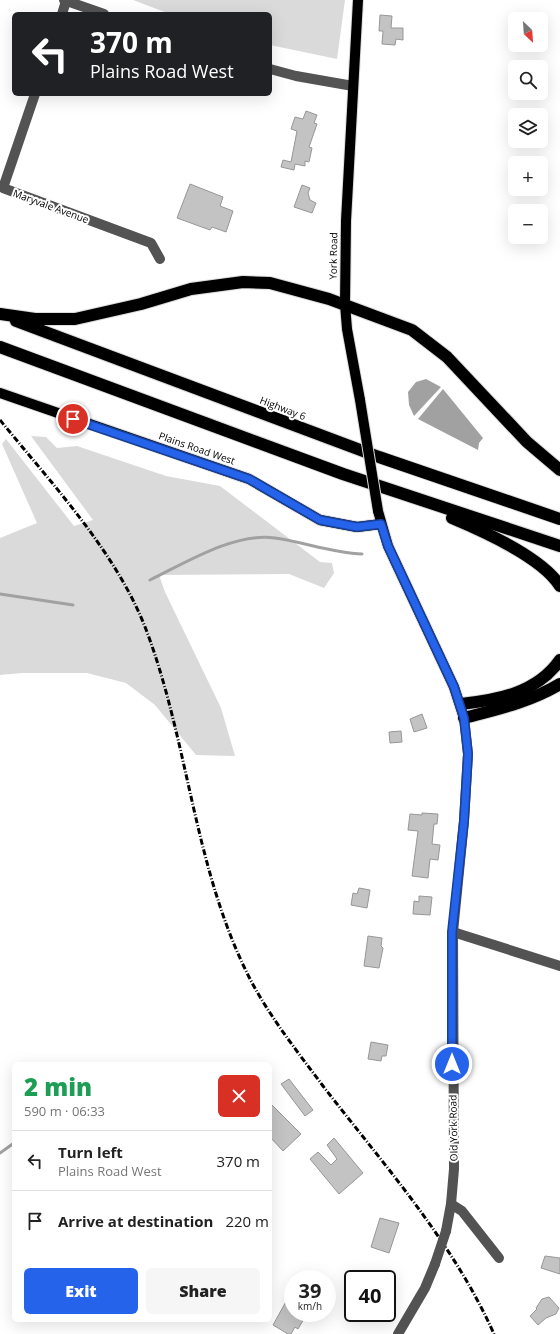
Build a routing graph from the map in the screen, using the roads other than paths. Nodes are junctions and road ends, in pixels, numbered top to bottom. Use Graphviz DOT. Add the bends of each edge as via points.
graph roads {
  1 [pos="65,0"];
  2 [pos="358,0"];
  3 [pos="62,12"];
  4 [pos="98,12"];
  5 [pos="272,70"];
  6 [pos="353,86"];
  7 [pos="34,96"];
  8 [pos="160,259"];
  9 [pos="345,304"];
  10 [pos="0,314"];
  11 [pos="0,347"];
  12 [pos="0,394"];
  13 [pos="560,470"];
  14 [pos="343,474"];
  15 [pos="378,511"];
  16 [pos="560,518"];
  17 [pos="381,524"];
  18 [pos="560,546"];
  19 [pos="560,586"];
  20 [pos="560,660"];
  21 [pos="560,684"];
  22 [pos="461,704"];
  23 [pos="464,718"];
  24 [pos="452,932"];
  25 [pos="560,966"];
  26 [pos="451,1204"];
  27 [pos="499,1258"];
  28 [pos="398,1334"];
  1 -- 3 [label="street"];
  1 -- 4 [label="street"];
  2 -- 6 [label="main road, York Road"];
  5 -- 6 [label="street"];
  6 -- 9 [label="main road, York Road" via="346,220"];
  7 -- 8 [label="street, Maryvale Avenue" via="3,188 152,243"];
  9 -- 10 [label="highway" via="270,283 243,282 191,289 142,304 75,319 35,319"];
  9 -- 13 [label="highway" via="412,330 447,357 526,442"];
  9 -- 15 [label="main road, York Road, bridge"];
  10 -- 16 [label="highway, Highway 6" via="379,457"];
  11 -- 14 [label="highway"];
  12 -- 17 [label="main road, Plains Road West" via="249,479 320,520 357,527"];
  14 -- 18 [label="highway"];
  14 -- 19 [label="highway" via="472,526 546,568"];
  15 -- 17 [label="main road, Old York Road"];
  17 -- 22 [label="main road, Old York Road" via="388,546"];
  20 -- 22 [label="highway" via="552,671 530,688 501,698"];
  21 -- 23 [label="highway" via="517,705"];
  22 -- 23 [label="main road, Old York Road"];
  23 -- 24 [label="street, Old York Road" via="468,754 464,821"];
  24 -- 25 [label="street"];
  24 -- 26 [label="street, Old York Road" via="454,1169"];
  26 -- 27 [label="street" via="462,1210"];
  26 -- 28 [label="street, Old York Road, bridge" via="446,1231 435,1264 425,1288"];
}
